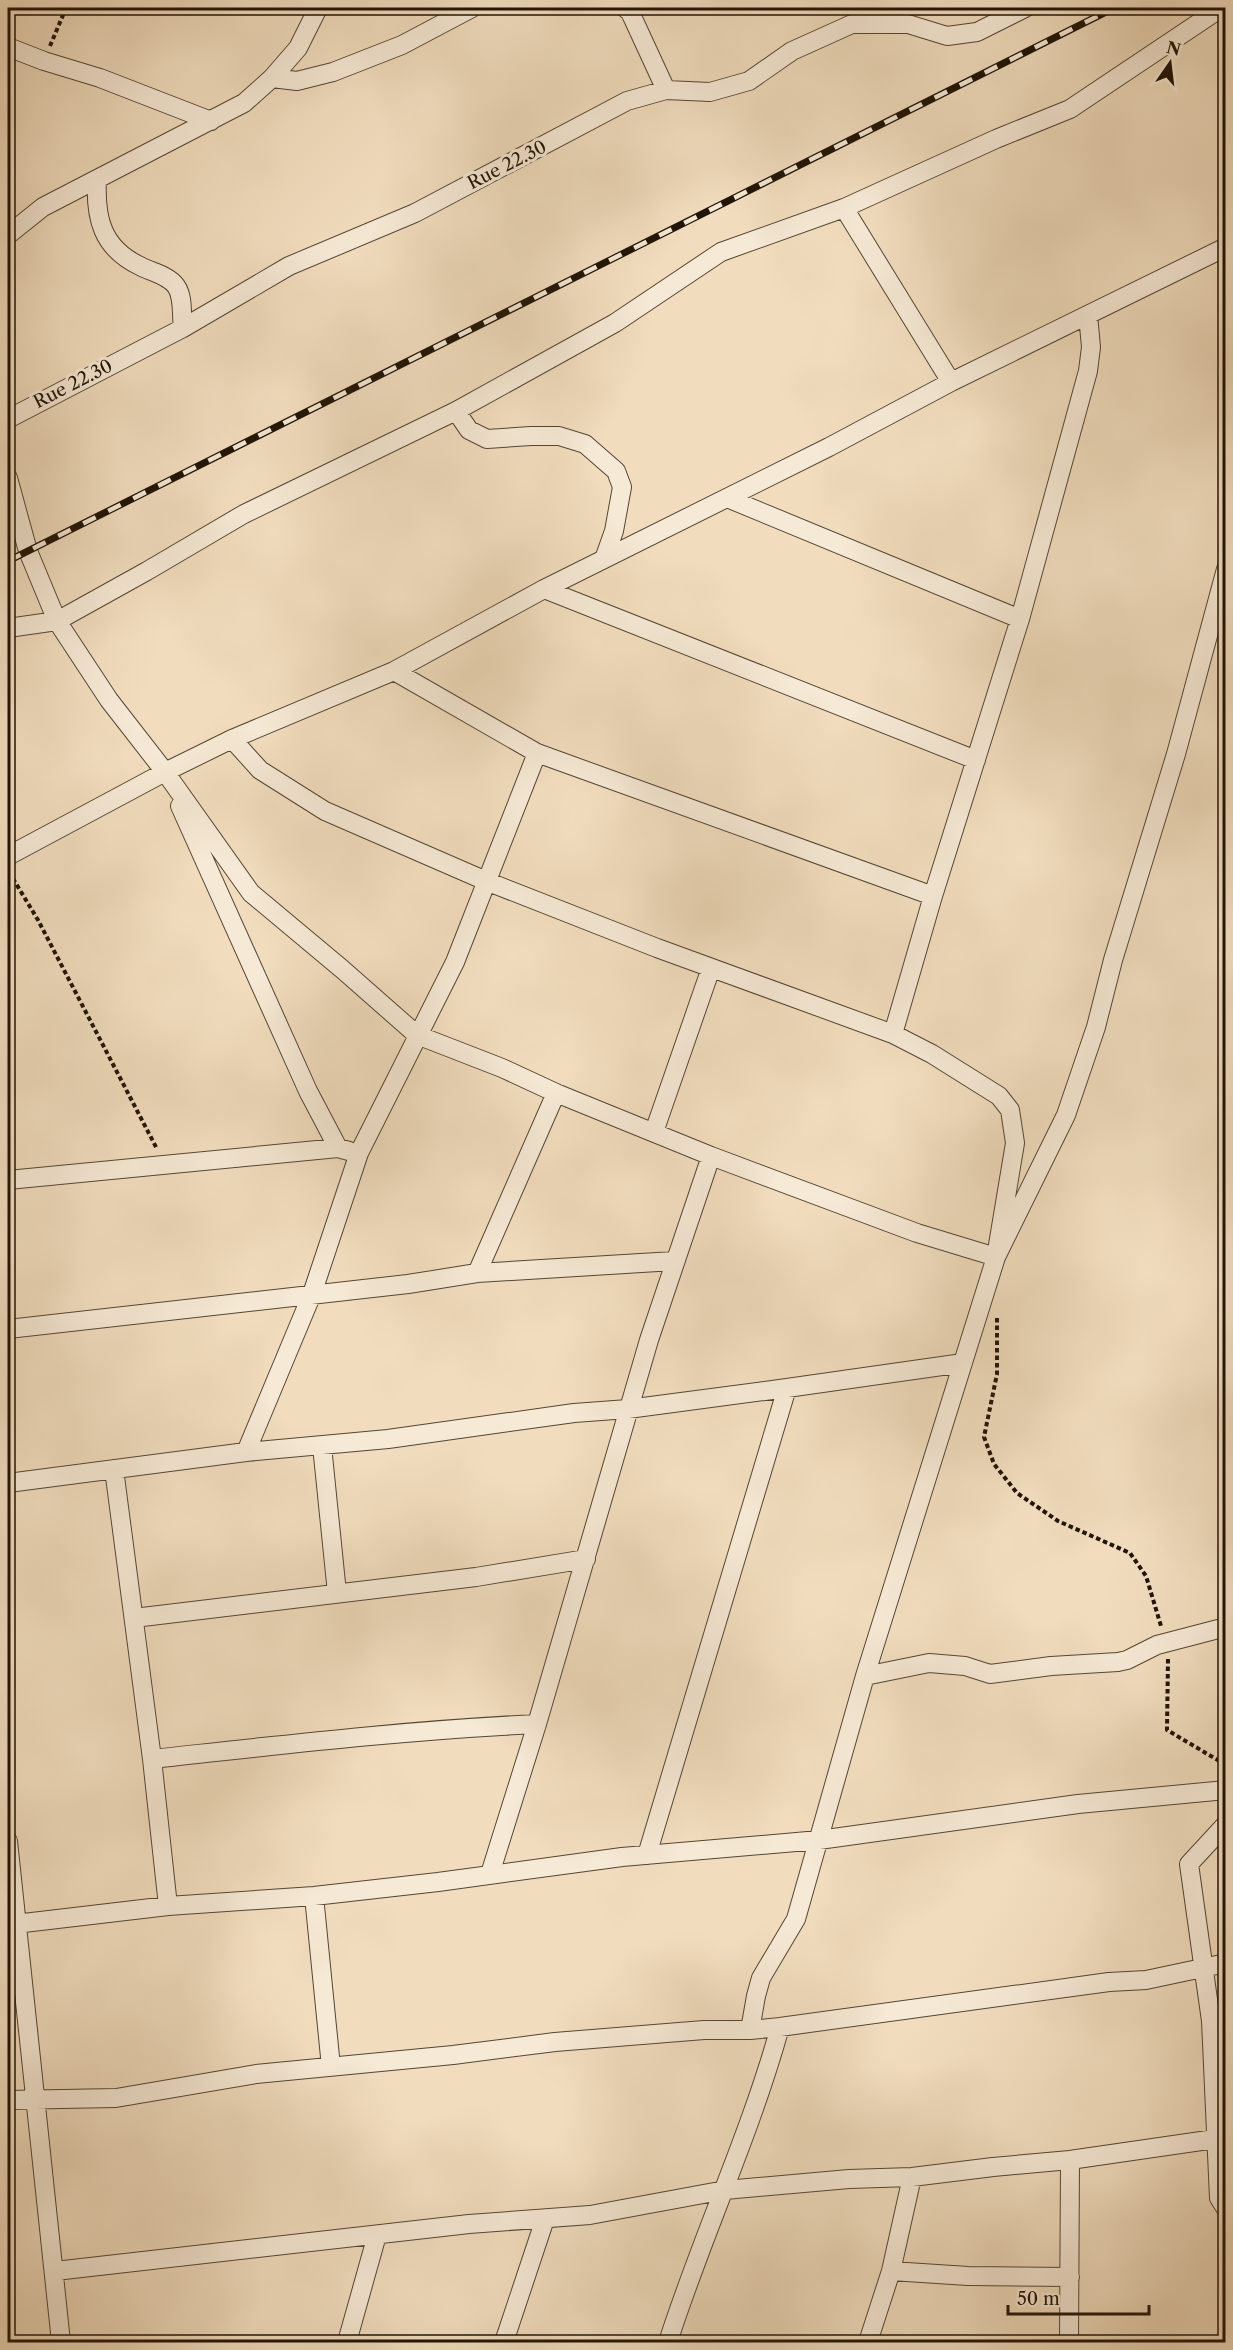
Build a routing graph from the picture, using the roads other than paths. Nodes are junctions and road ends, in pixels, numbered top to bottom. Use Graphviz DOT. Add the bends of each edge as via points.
graph roads {
  1 [pos="472,8"];
  2 [pos="625,8"];
  3 [pos="1025,8"];
  4 [pos="1221,8"];
  5 [pos="313,9"];
  6 [pos="8,47"];
  7 [pos="272,78"];
  8 [pos="666,90"];
  9 [pos="211,121"];
  10 [pos="97,180"];
  11 [pos="843,208"];
  12 [pos="8,235"];
  13 [pos="1226,247"];
  14 [pos="1088,315"];
  15 [pos="183,328"];
  16 [pos="951,382"];
  17 [pos="456,411"];
  18 [pos="8,418"];
  19 [pos="8,478"];
  20 [pos="727,498"];
  21 [pos="604,559"];
  22 [pos="1226,569"];
  23 [pos="544,589"];
  24 [pos="1020,619"];
  25 [pos="57,621"];
  26 [pos="8,628"];
  27 [pos="394,671"];
  28 [pos="232,739"];
  29 [pos="537,753"];
  30 [pos="976,760"];
  31 [pos="165,772"];
  32 [pos="8,856"];
  33 [pos="486,881"];
  34 [pos="933,896"];
  35 [pos="711,968"];
  36 [pos="893,1034"];
  37 [pos="417,1035"];
  38 [pos="556,1093"];
  39 [pos="654,1132"];
  40 [pos="338,1148"];
  41 [pos="359,1154"];
  42 [pos="711,1156"];
  43 [pos="8,1180"];
  44 [pos="996,1257"];
  45 [pos="674,1261"];
  46 [pos="477,1273"];
  47 [pos="312,1294"];
  48 [pos="8,1329"];
  49 [pos="963,1362"];
  50 [pos="787,1388"];
  51 [pos="628,1409"];
  52 [pos="322,1446"];
  53 [pos="246,1452"];
  54 [pos="114,1469"];
  55 [pos="8,1483"];
  56 [pos="586,1559"];
  57 [pos="337,1593"];
  58 [pos="134,1618"];
  59 [pos="1226,1627"];
  60 [pos="865,1676"];
  61 [pos="537,1724"];
  62 [pos="152,1759"];
  63 [pos="1226,1790"];
  64 [pos="1226,1824"];
  65 [pos="819,1840"];
  66 [pos="8,1841"];
  67 [pos="647,1855"];
  68 [pos="490,1874"];
  69 [pos="314,1896"];
  70 [pos="168,1906"];
  71 [pos="15,1924"];
  72 [pos="1226,1963"];
  73 [pos="1205,1967"];
  74 [pos="1218,2015"];
  75 [pos="780,2027"];
  76 [pos="750,2030"];
  77 [pos="331,2067"];
  78 [pos="36,2098"];
  79 [pos="8,2100"];
  80 [pos="1215,2139"];
  81 [pos="1070,2160"];
  82 [pos="912,2177"];
  83 [pos="725,2190"];
  84 [pos="1226,2209"];
  85 [pos="545,2219"];
  86 [pos="377,2235"];
  87 [pos="55,2271"];
  88 [pos="891,2271"];
  89 [pos="1070,2277"];
  90 [pos="61,2343"];
  91 [pos="347,2343"];
  92 [pos="504,2343"];
  93 [pos="668,2343"];
  94 [pos="868,2343"];
  95 [pos="1069,2343"];
  1 -- 7 [label="street" via="402,45 333,72 297,81"];
  2 -- 8 [label="street"];
  3 -- 8 [label="street, Rue 22.30" via="977,32 947,36 908,24 852,24 792,51 749,81 710,92"];
  4 -- 11 [label="street" via="1070,109"];
  5 -- 7 [label="street" via="298,48"];
  6 -- 9 [label="street"];
  7 -- 9 [label="street" via="244,103"];
  8 -- 15 [label="street, Rue 22.30" via="627,101 415,213 289,266"];
  9 -- 10 [label="street"];
  10 -- 12 [label="street" via="43,207"];
  10 -- 15 [label="street" via="96,212 102,230 137,265 175,285 180,295"];
  11 -- 16 [label="street"];
  11 -- 17 [label="street" via="721,252 615,323"];
  13 -- 14 [label="street"];
  14 -- 16 [label="street"];
  14 -- 24 [label="street" via="1092,347 1088,371"];
  15 -- 18 [label="street, Rue 22.30"];
  16 -- 20 [label="street"];
  17 -- 21 [label="street" via="469,430 487,439 559,436 585,444 604,459 616,471 622,487"];
  17 -- 25 [label="street" via="244,514"];
  19 -- 25 [label="street" via="28,551"];
  20 -- 21 [label="street"];
  20 -- 24 [label="street"];
  21 -- 23 [label="street"];
  22 -- 44 [label="street" via="1096,1027 1066,1115"];
  23 -- 27 [label="street"];
  23 -- 30 [label="street"];
  24 -- 30 [label="street"];
  25 -- 26 [label="street"];
  25 -- 31 [label="street" via="109,700"];
  27 -- 28 [label="street"];
  27 -- 29 [label="street"];
  28 -- 31 [label="street"];
  28 -- 33 [label="street" via="260,770 326,811"];
  29 -- 33 [label="street"];
  29 -- 34 [label="street"];
  30 -- 34 [label="street"];
  31 -- 32 [label="street"];
  31 -- 37 [label="street" via="250,893"];
  31 -- 40 [label="street" via="303,1080"];
  33 -- 35 [label="street"];
  33 -- 37 [label="street" via="455,962"];
  34 -- 36 [label="street"];
  35 -- 36 [label="street"];
  35 -- 39 [label="street"];
  36 -- 44 [label="street" via="999,1096 1010,1110 1015,1143"];
  37 -- 38 [label="street"];
  37 -- 41 [label="street"];
  38 -- 39 [label="street"];
  38 -- 46 [label="street"];
  39 -- 42 [label="street"];
  40 -- 41 [label="street"];
  40 -- 43 [label="street"];
  41 -- 47 [label="street"];
  42 -- 44 [label="street" via="895,1225"];
  42 -- 45 [label="street"];
  44 -- 49 [label="street"];
  45 -- 46 [label="street"];
  45 -- 51 [label="street"];
  46 -- 47 [label="street"];
  47 -- 48 [label="street"];
  47 -- 53 [label="street"];
  49 -- 50 [label="street"];
  49 -- 60 [label="street"];
  50 -- 51 [label="street"];
  50 -- 67 [label="street"];
  51 -- 52 [label="street"];
  51 -- 56 [label="street"];
  52 -- 53 [label="street"];
  52 -- 57 [label="street"];
  53 -- 54 [label="street"];
  54 -- 55 [label="street"];
  54 -- 58 [label="street"];
  56 -- 57 [label="street"];
  56 -- 61 [label="street"];
  57 -- 58 [label="street"];
  58 -- 62 [label="street"];
  59 -- 60 [label="street" via="1166,1642 1118,1662 990,1674 965,1666 929,1663"];
  60 -- 65 [label="street"];
  61 -- 62 [label="street" via="448,1728"];
  61 -- 68 [label="street"];
  62 -- 70 [label="street"];
  63 -- 65 [label="street" via="1078,1804"];
  64 -- 73 [label="street" via="1189,1864"];
  65 -- 67 [label="street"];
  65 -- 76 [label="street" via="796,1919 761,1978"];
  66 -- 71 [label="street"];
  67 -- 68 [label="street"];
  68 -- 69 [label="street"];
  69 -- 70 [label="street"];
  69 -- 77 [label="street"];
  70 -- 71 [label="street"];
  71 -- 78 [label="street"];
  72 -- 73 [label="street"];
  73 -- 74 [label="street"];
  73 -- 75 [label="street" via="1146,1980"];
  74 -- 80 [label="street"];
  75 -- 76 [label="street"];
  75 -- 83 [label="street"];
  76 -- 77 [label="street" via="555,2042"];
  77 -- 78 [label="street" via="210,2081 116,2098"];
  78 -- 79 [label="street"];
  78 -- 87 [label="street"];
  80 -- 81 [label="street"];
  80 -- 84 [label="street" via="1219,2198"];
  81 -- 82 [label="street"];
  81 -- 89 [label="street"];
  82 -- 83 [label="street"];
  82 -- 88 [label="street"];
  83 -- 85 [label="street"];
  83 -- 93 [label="street" via="689,2276"];
  85 -- 86 [label="street"];
  85 -- 92 [label="street"];
  86 -- 87 [label="street"];
  86 -- 91 [label="street"];
  87 -- 90 [label="street"];
  88 -- 89 [label="street"];
  88 -- 94 [label="street"];
  89 -- 95 [label="street"];
}
